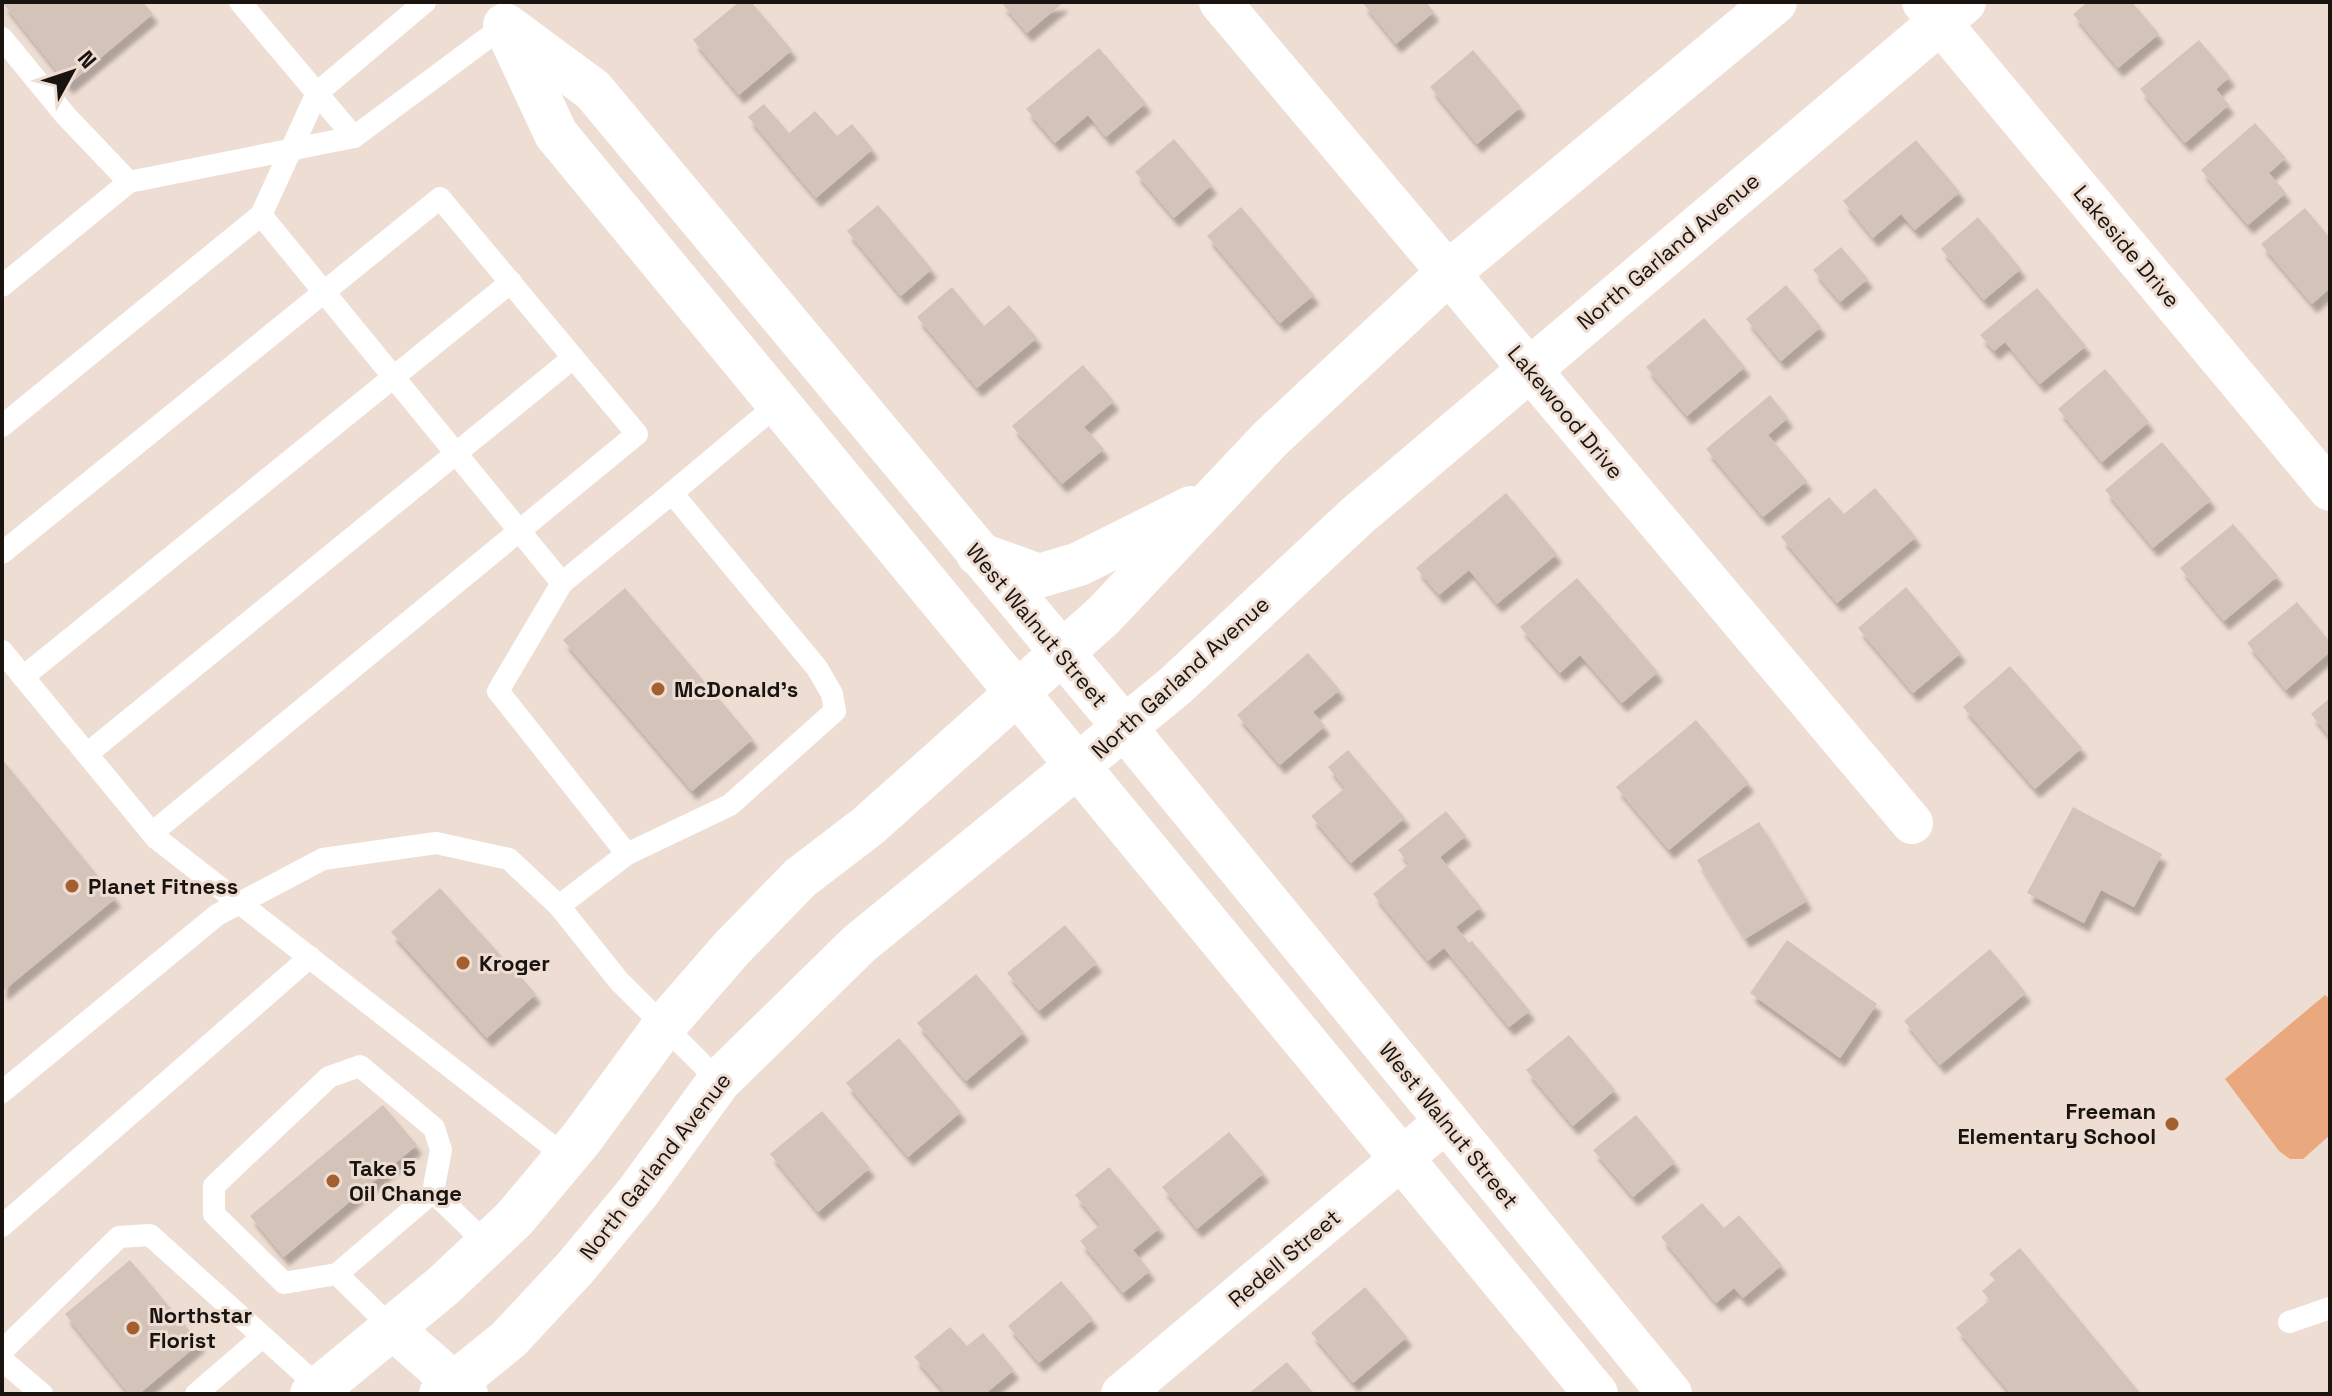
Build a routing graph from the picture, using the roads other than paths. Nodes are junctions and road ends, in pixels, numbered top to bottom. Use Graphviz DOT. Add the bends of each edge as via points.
graph roads {
  1 [pos="240,2"];
  2 [pos="425,2"];
  3 [pos="1220,2"];
  4 [pos="1775,2"];
  5 [pos="1943,9"];
  6 [pos="496,14"];
  7 [pos="2,38"];
  8 [pos="317,93"];
  9 [pos="354,137"];
  10 [pos="290,150"];
  11 [pos="129,182"];
  12 [pos="261,215"];
  13 [pos="1448,273"];
  14 [pos="511,282"];
  15 [pos="2,286"];
  16 [pos="322,293"];
  17 [pos="573,358"];
  18 [pos="1529,368"];
  19 [pos="392,378"];
  20 [pos="779,403"];
  21 [pos="2,426"];
  22 [pos="456,455"];
  23 [pos="2330,490"];
  24 [pos="672,493"];
  25 [pos="1218,494"];
  26 [pos="520,533"];
  27 [pos="2,553"];
  28 [pos="977,553"];
  29 [pos="562,583"];
  30 [pos="2,651"];
  31 [pos="1061,655"];
  32 [pos="23,677"];
  33 [pos="1019,693"];
  34 [pos="1125,728"];
  35 [pos="87,754"];
  36 [pos="1080,766"];
  37 [pos="1912,823"];
  38 [pos="152,833"];
  39 [pos="627,854"];
  40 [pos="241,902"];
  41 [pos="559,906"];
  42 [pos="310,957"];
  43 [pos="664,1026"];
  44 [pos="719,1081"];
  45 [pos="2,1092"];
  46 [pos="1446,1121"];
  47 [pos="566,1157"];
  48 [pos="1403,1159"];
  49 [pos="433,1192"];
  50 [pos="2,1226"];
  51 [pos="487,1244"];
  52 [pos="337,1274"];
  53 [pos="2330,1308"];
  54 [pos="2289,1322"];
  55 [pos="393,1329"];
  56 [pos="262,1337"];
  57 [pos="2,1351"];
  58 [pos="2,1360"];
  59 [pos="454,1390"];
  60 [pos="316,1391"];
  61 [pos="42,1394"];
  62 [pos="196,1394"];
  63 [pos="1122,1394"];
  64 [pos="1596,1394"];
  65 [pos="1670,1394"];
  1 -- 8 [label="lane"];
  2 -- 8 [label="lane"];
  3 -- 13 [label="street, Lakewood Drive"];
  4 -- 13 [label="main road"];
  5 -- 18 [label="main road, North Garland Avenue"];
  5 -- 23 [label="street, Lakeside Drive"];
  6 -- 9 [label="lane"];
  6 -- 20 [label="main road" via="556,134"];
  6 -- 28 [label="main road, West Walnut Street" via="593,90"];
  7 -- 11 [label="lane"];
  8 -- 9 [label="lane"];
  8 -- 10 [label="lane"];
  9 -- 10 [label="lane"];
  10 -- 11 [label="lane"];
  10 -- 12 [label="lane"];
  11 -- 15 [label="lane"];
  12 -- 16 [label="lane"];
  12 -- 21 [label="lane"];
  13 -- 18 [label="street, Lakewood Drive"];
  13 -- 25 [label="main road"];
  14 -- 16 [label="lane" via="440,198"];
  14 -- 17 [label="lane"];
  14 -- 19 [label="lane"];
  16 -- 19 [label="lane"];
  16 -- 27 [label="lane"];
  17 -- 22 [label="lane"];
  17 -- 26 [label="lane" via="637,434"];
  18 -- 34 [label="main road, North Garland Avenue" via="1358,515"];
  18 -- 37 [label="street, Lakewood Drive"];
  19 -- 22 [label="lane"];
  19 -- 32 [label="lane"];
  20 -- 24 [label="lane"];
  20 -- 33 [label="main road"];
  22 -- 26 [label="lane"];
  22 -- 35 [label="lane"];
  24 -- 29 [label="lane"];
  24 -- 39 [label="lane" via="817,668 835,711 730,805"];
  25 -- 28 [label="main road" via="1079,564 1039,576"];
  25 -- 31 [label="main road"];
  26 -- 29 [label="lane"];
  26 -- 38 [label="lane"];
  28 -- 31 [label="main road, West Walnut Street"];
  29 -- 39 [label="lane" via="498,691"];
  30 -- 32 [label="lane"];
  31 -- 33 [label="main road"];
  31 -- 34 [label="main road, West Walnut Street"];
  32 -- 35 [label="lane"];
  33 -- 36 [label="main road"];
  33 -- 43 [label="main road" via="868,826 800,878"];
  34 -- 36 [label="main road, North Garland Avenue"];
  34 -- 46 [label="main road, West Walnut Street"];
  35 -- 38 [label="lane"];
  36 -- 44 [label="main road, North Garland Avenue" via="903,904"];
  36 -- 48 [label="main road"];
  38 -- 40 [label="lane"];
  39 -- 41 [label="lane"];
  40 -- 41 [label="lane" via="323,859 436,843 509,859"];
  40 -- 42 [label="lane"];
  40 -- 45 [label="lane" via="217,915"];
  41 -- 43 [label="lane" via="619,981"];
  42 -- 47 [label="lane"];
  42 -- 50 [label="lane"];
  43 -- 44 [label="lane"];
  43 -- 47 [label="main road"];
  44 -- 59 [label="main road, North Garland Avenue" via="575,1268"];
  46 -- 48 [label="street, Redell Street"];
  46 -- 65 [label="main road, West Walnut Street"];
  47 -- 51 [label="main road"];
  48 -- 63 [label="street, Redell Street"];
  48 -- 64 [label="main road"];
  49 -- 51 [label="lane"];
  49 -- 52 [label="lane"];
  49 -- 52 [label="lane" via="441,1150 434,1128 360,1066 329,1077 214,1186 214,1214 284,1283"];
  51 -- 55 [label="main road"];
  52 -- 55 [label="lane"];
  53 -- 54 [label="lane"];
  55 -- 59 [label="street"];
  55 -- 60 [label="main road"];
  56 -- 57 [label="lane" via="150,1235 119,1237"];
  56 -- 60 [label="lane"];
  56 -- 62 [label="lane"];
  58 -- 61 [label="lane"];
}
